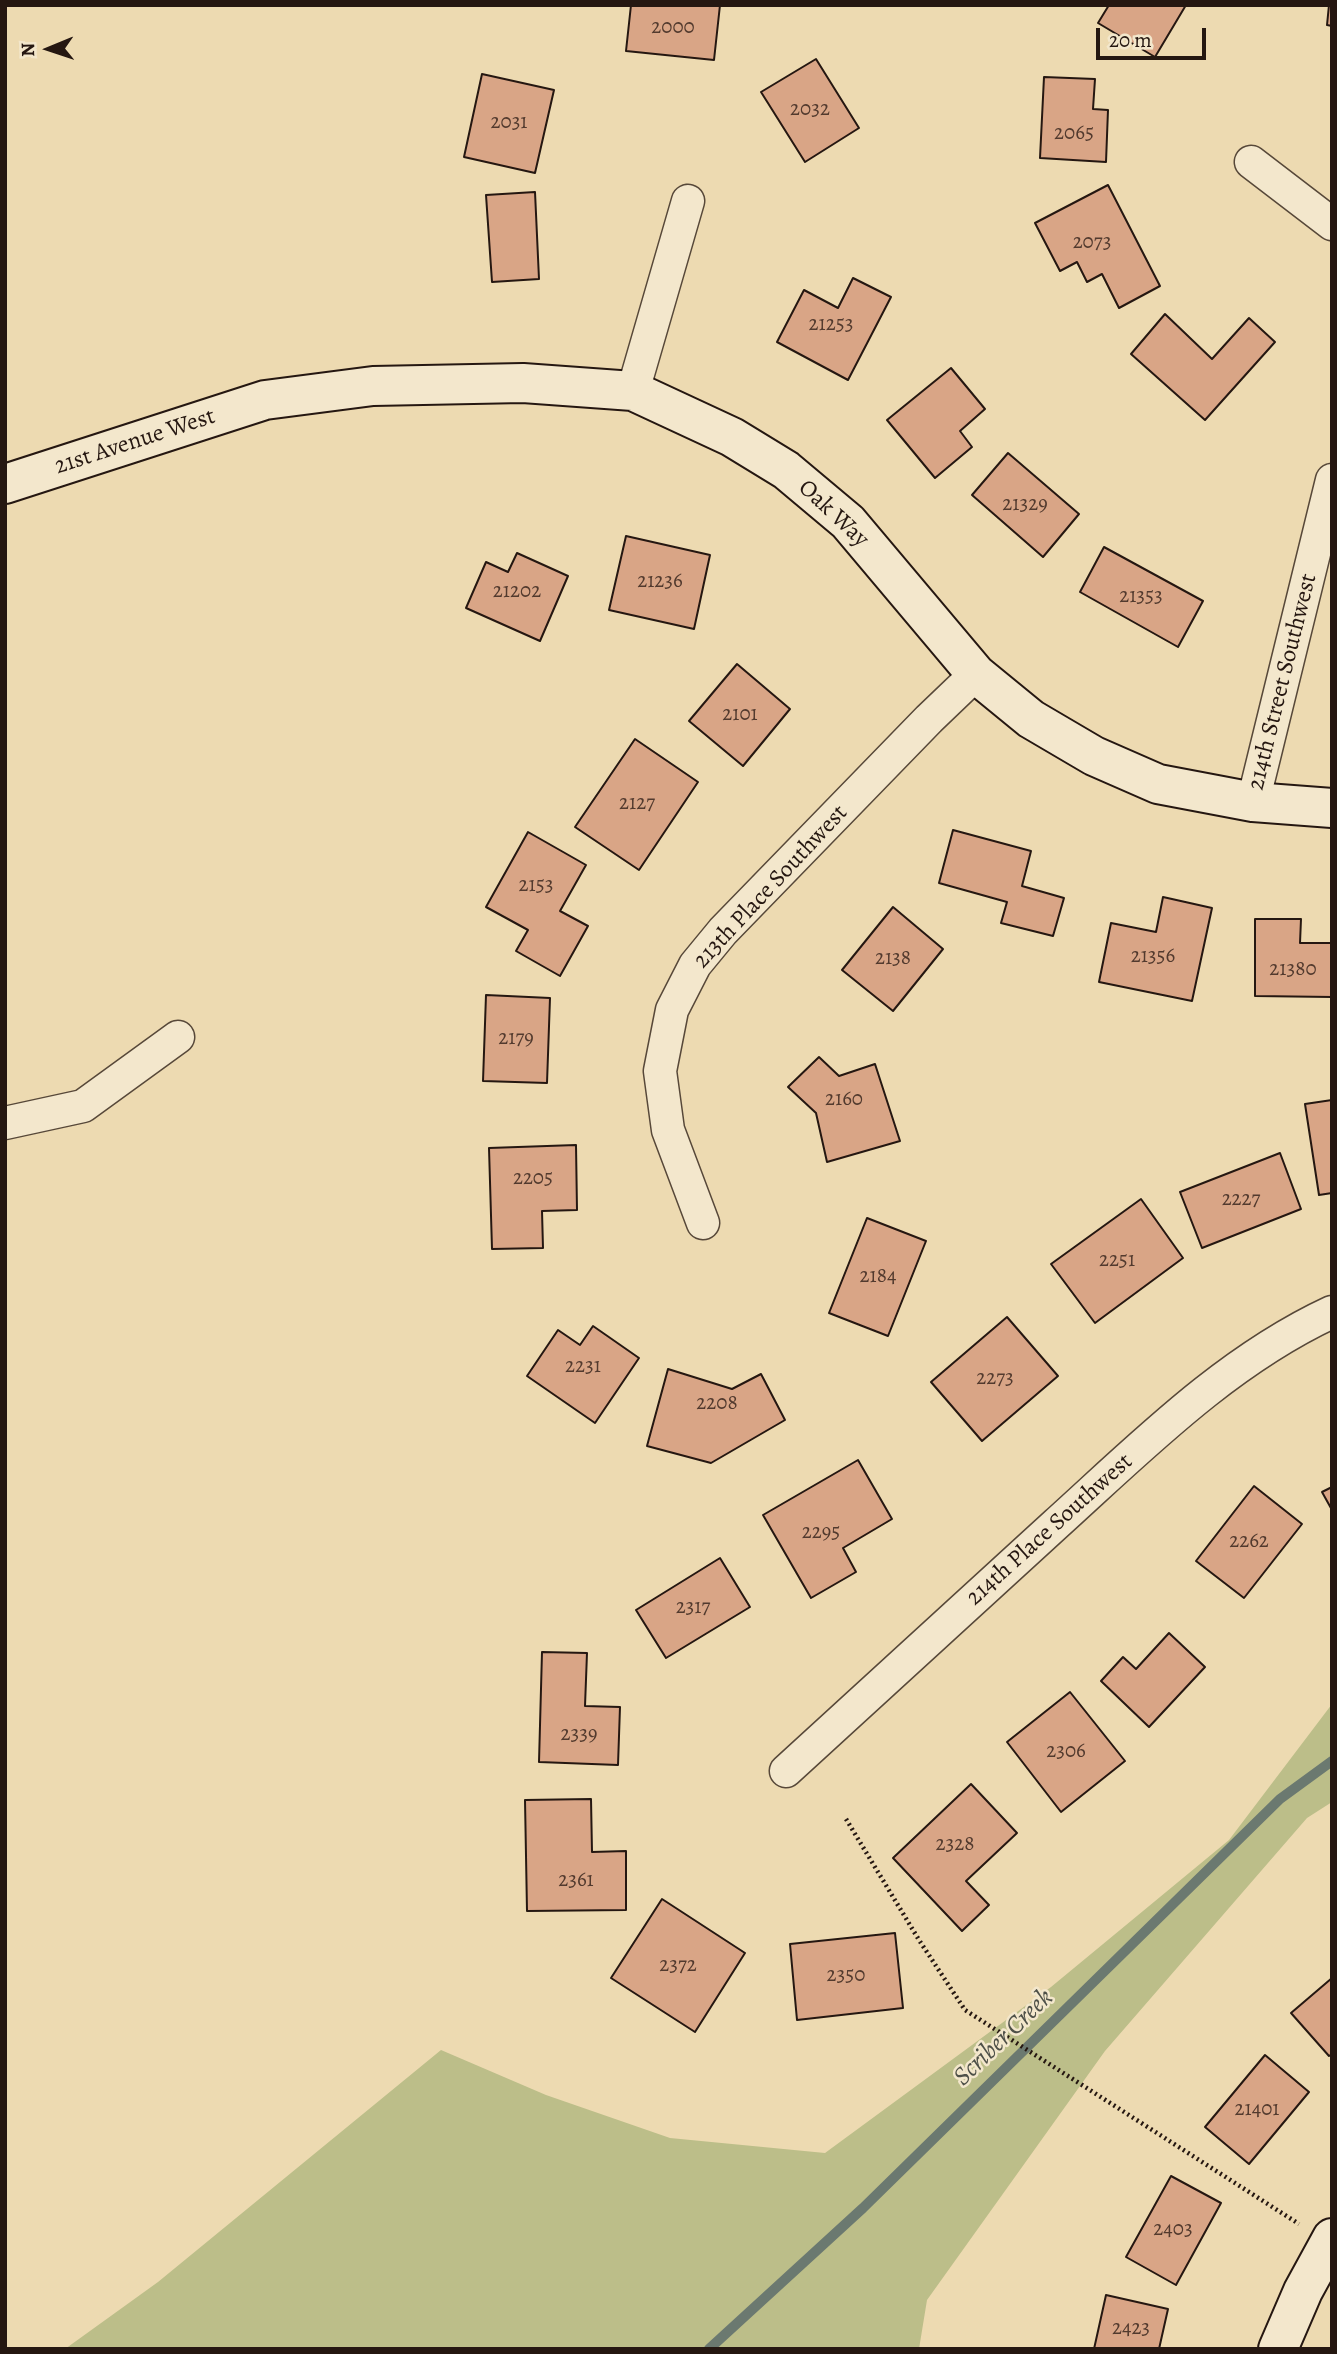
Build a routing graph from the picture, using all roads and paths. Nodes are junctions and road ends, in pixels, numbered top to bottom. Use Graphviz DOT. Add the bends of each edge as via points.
graph roads {
  1 [pos="1251,162"];
  2 [pos="688,201"];
  3 [pos="1332,224"];
  4 [pos="633,391"];
  5 [pos="265,400"];
  6 [pos="1332,480"];
  7 [pos="5,484"];
  8 [pos="976,674"];
  9 [pos="1254,802"];
  10 [pos="1332,808"];
  11 [pos="178,1037"];
  12 [pos="5,1123"];
  13 [pos="703,1223"];
  14 [pos="1332,1312"];
  15 [pos="786,1771"];
  16 [pos="846,1819"];
  17 [pos="1316,2231"];
  18 [pos="1278,2349"];
  1 -- 3 [label="street"];
  2 -- 4 [label="street"];
  4 -- 5 [label="street, Oak Way" via="523,383 373,386"];
  4 -- 8 [label="street, Oak Way" via="732,437 786,470 848,522"];
  5 -- 7 [label="street, 21st Avenue West"];
  6 -- 9 [label="street, 214th Street Southwest"];
  8 -- 9 [label="street, Oak Way" via="1031,719 1094,756 1157,784"];
  8 -- 13 [label="street, 213th Place Southwest" via="723,931 695,965 672,1010 660,1071 668,1130"];
  9 -- 10 [label="street, Oak Way"];
  11 -- 12 [label="street" via="83,1106"];
  14 -- 15 [label="street, 214th Place Southwest" via="1218,1381"];
  16 -- 17 [label="path" via="965,2010"];
  17 -- 18 [label="street" via="1303,2291"];
}
